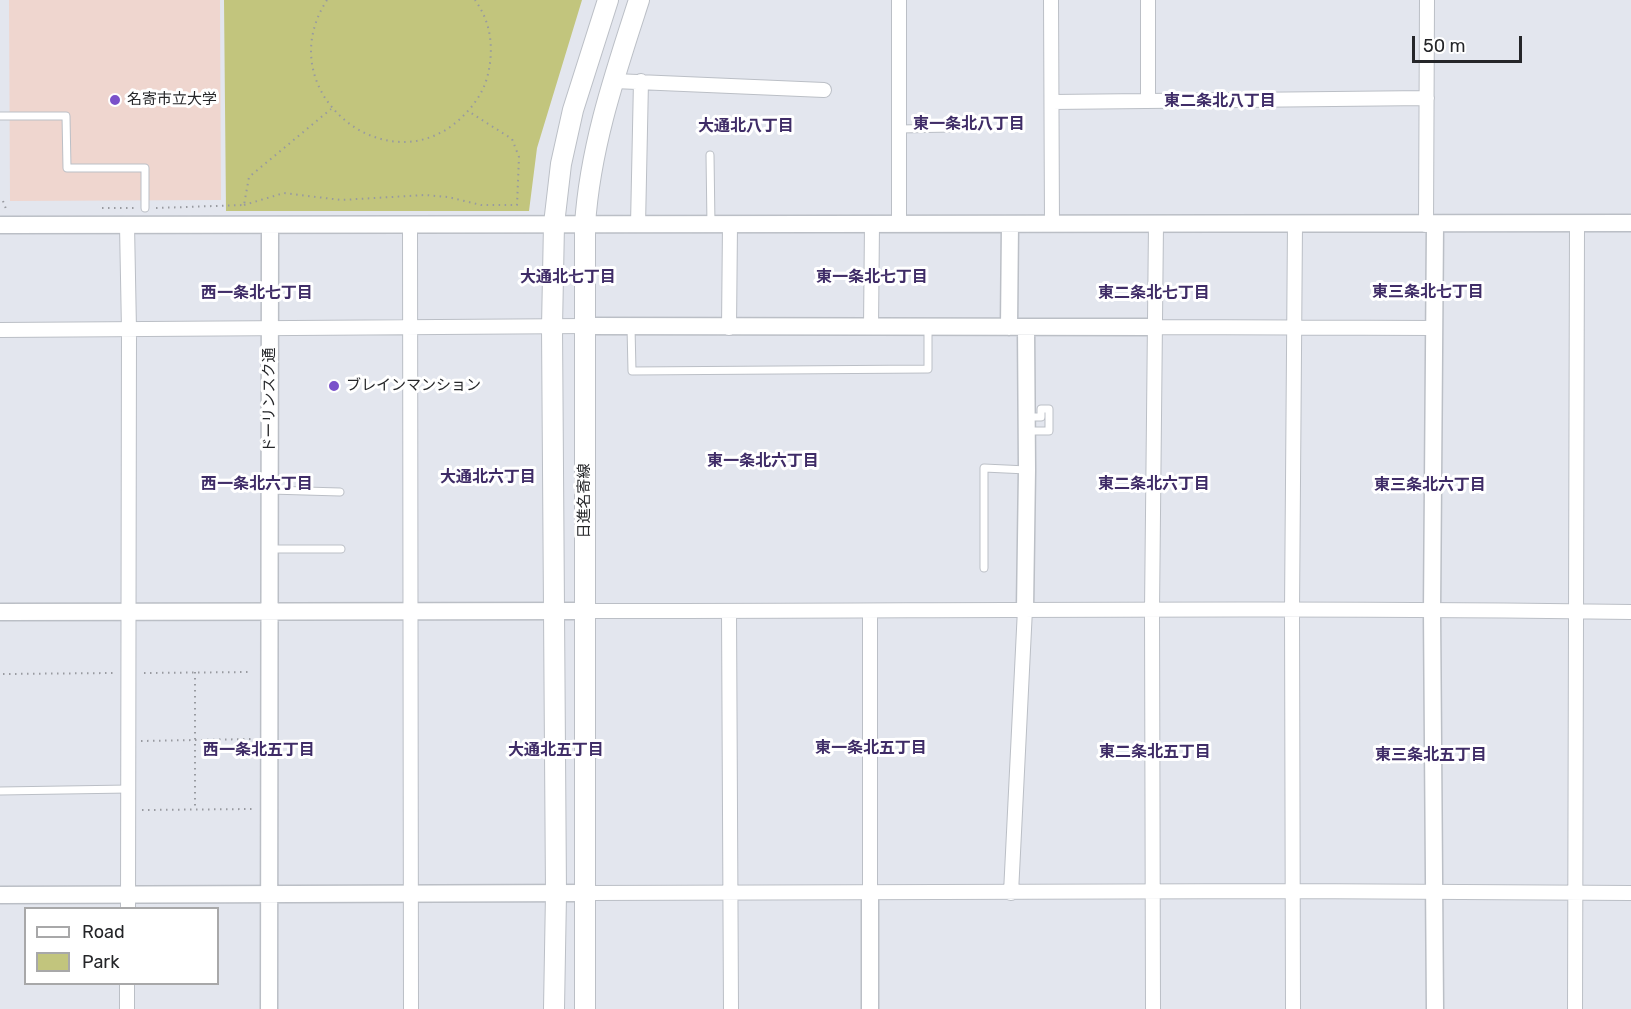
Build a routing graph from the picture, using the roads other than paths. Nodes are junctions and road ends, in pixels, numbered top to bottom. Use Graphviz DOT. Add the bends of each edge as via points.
graph roads {
  1 [pos="608,0"];
  2 [pos="639,0"];
  3 [pos="899,0"];
  4 [pos="1051,0"];
  5 [pos="1148,0"];
  6 [pos="1427,0"];
  7 [pos="614,81"];
  8 [pos="641,81"];
  9 [pos="824,90"];
  10 [pos="1427,98"];
  11 [pos="1148,101"];
  12 [pos="1052,102"];
  13 [pos="0,116"];
  14 [pos="953,128"];
  15 [pos="899,129"];
  16 [pos="710,155"];
  17 [pos="145,208"];
  18 [pos="2,217"];
  19 [pos="554,224"];
  20 [pos="872,224"];
  21 [pos="899,224"];
  22 [pos="1010,224"];
  23 [pos="1052,224"];
  24 [pos="1156,224"];
  25 [pos="1295,224"];
  26 [pos="1576,224"];
  27 [pos="1631,224"];
  28 [pos="127,225"];
  29 [pos="410,225"];
  30 [pos="585,225"];
  31 [pos="638,225"];
  32 [pos="711,225"];
  33 [pos="730,225"];
  34 [pos="1430,225"];
  35 [pos="270,226"];
  36 [pos="586,326"];
  37 [pos="552,327"];
  38 [pos="631,327"];
  39 [pos="871,327"];
  40 [pos="928,327"];
  41 [pos="1009,327"];
  42 [pos="1026,327"];
  43 [pos="1155,327"];
  44 [pos="1294,327"];
  45 [pos="410,328"];
  46 [pos="729,328"];
  47 [pos="1434,328"];
  48 [pos="270,329"];
  49 [pos="0,330"];
  50 [pos="129,330"];
  51 [pos="1027,470"];
  52 [pos="269,490"];
  53 [pos="340,492"];
  54 [pos="269,549"];
  55 [pos="341,549"];
  56 [pos="984,568"];
  57 [pos="1025,609"];
  58 [pos="1152,610"];
  59 [pos="1292,610"];
  60 [pos="128,611"];
  61 [pos="269,611"];
  62 [pos="410,611"];
  63 [pos="553,611"];
  64 [pos="586,611"];
  65 [pos="729,611"];
  66 [pos="1432,611"];
  67 [pos="1575,611"];
  68 [pos="0,612"];
  69 [pos="870,612"];
  70 [pos="1631,612"];
  71 [pos="129,789"];
  72 [pos="0,790"];
  73 [pos="1293,891"];
  74 [pos="1435,891"];
  75 [pos="1153,892"];
  76 [pos="1576,892"];
  77 [pos="730,893"];
  78 [pos="870,893"];
  79 [pos="1011,893"];
  80 [pos="1631,893"];
  81 [pos="269,894"];
  82 [pos="411,894"];
  83 [pos="556,894"];
  84 [pos="586,894"];
  85 [pos="0,895"];
  86 [pos="128,902"];
  87 [pos="127,985"];
  88 [pos="127,1009"];
  89 [pos="269,1009"];
  90 [pos="411,1009"];
  91 [pos="554,1009"];
  92 [pos="585,1009"];
  93 [pos="731,1009"];
  94 [pos="870,1009"];
  95 [pos="1153,1009"];
  96 [pos="1293,1009"];
  97 [pos="1435,1009"];
  98 [pos="1575,1009"];
  1 -- 19 [label="main road" via="573,110"];
  2 -- 7 [label="main road, 日進名寄線"];
  3 -- 15 [label="street"];
  4 -- 12 [label="street"];
  5 -- 11 [label="street"];
  6 -- 10 [label="street"];
  7 -- 8 [label="street"];
  7 -- 30 [label="main road, 日進名寄線" via="602,118 587,193"];
  8 -- 9 [label="street"];
  8 -- 31 [label="street"];
  10 -- 11 [label="street"];
  10 -- 34 [label="street"];
  11 -- 12 [label="street"];
  12 -- 23 [label="street"];
  13 -- 17 [label="lane" via="66,116 67,168 145,168"];
  14 -- 15 [label="lane"];
  15 -- 21 [label="street"];
  16 -- 32 [label="lane"];
  18 -- 28 [label="street"];
  19 -- 29 [label="street"];
  19 -- 30 [label="street"];
  19 -- 37 [label="main road"];
  20 -- 21 [label="street"];
  20 -- 33 [label="street"];
  20 -- 39 [label="street"];
  21 -- 22 [label="street"];
  22 -- 23 [label="street"];
  22 -- 41 [label="street"];
  23 -- 24 [label="street"];
  24 -- 25 [label="street"];
  24 -- 43 [label="street"];
  25 -- 34 [label="street"];
  25 -- 44 [label="street"];
  26 -- 27 [label="street"];
  26 -- 34 [label="street"];
  26 -- 67 [label="street"];
  28 -- 35 [label="street"];
  28 -- 50 [label="street"];
  29 -- 35 [label="street"];
  29 -- 45 [label="street"];
  30 -- 31 [label="street"];
  30 -- 36 [label="main road, 日進名寄線"];
  31 -- 32 [label="street"];
  32 -- 33 [label="street"];
  33 -- 46 [label="street"];
  34 -- 47 [label="street"];
  35 -- 48 [label="street, ドーリンスク通"];
  36 -- 37 [label="street"];
  36 -- 38 [label="street"];
  36 -- 64 [label="main road, 日進名寄線"];
  37 -- 45 [label="street"];
  37 -- 63 [label="main road"];
  38 -- 40 [label="lane" via="632,370 928,369"];
  38 -- 46 [label="street"];
  39 -- 40 [label="street"];
  39 -- 46 [label="street"];
  40 -- 41 [label="street"];
  41 -- 42 [label="street"];
  42 -- 43 [label="street"];
  42 -- 51 [label="street"];
  43 -- 44 [label="street"];
  43 -- 58 [label="street"];
  44 -- 47 [label="street"];
  44 -- 59 [label="street"];
  45 -- 48 [label="street"];
  45 -- 62 [label="street"];
  47 -- 66 [label="street"];
  48 -- 50 [label="street"];
  48 -- 52 [label="street, ドーリンスク通"];
  49 -- 50 [label="street"];
  50 -- 60 [label="street"];
  51 -- 56 [label="lane" via="984,468"];
  51 -- 57 [label="street"];
  52 -- 53 [label="lane"];
  52 -- 54 [label="street, ドーリンスク通"];
  54 -- 55 [label="lane"];
  54 -- 61 [label="street, ドーリンスク通"];
  57 -- 58 [label="street"];
  57 -- 69 [label="street"];
  57 -- 79 [label="street"];
  58 -- 59 [label="street"];
  58 -- 75 [label="street"];
  59 -- 66 [label="street"];
  59 -- 73 [label="street"];
  60 -- 61 [label="street"];
  60 -- 68 [label="street"];
  60 -- 71 [label="street"];
  61 -- 62 [label="street"];
  61 -- 81 [label="street, ドーリンスク通"];
  62 -- 63 [label="street"];
  62 -- 82 [label="street"];
  63 -- 64 [label="street"];
  63 -- 83 [label="main road"];
  64 -- 65 [label="street"];
  64 -- 84 [label="main road, 日進名寄線"];
  65 -- 69 [label="street"];
  65 -- 77 [label="street"];
  66 -- 67 [label="street"];
  66 -- 74 [label="street"];
  67 -- 70 [label="street"];
  67 -- 76 [label="street"];
  69 -- 78 [label="street"];
  71 -- 72 [label="lane"];
  71 -- 86 [label="street"];
  73 -- 74 [label="street"];
  73 -- 75 [label="street"];
  73 -- 96 [label="street"];
  74 -- 76 [label="street"];
  74 -- 97 [label="street"];
  75 -- 79 [label="street"];
  75 -- 95 [label="street"];
  76 -- 80 [label="street"];
  76 -- 98 [label="street"];
  77 -- 78 [label="street"];
  77 -- 84 [label="street"];
  77 -- 93 [label="street"];
  78 -- 79 [label="street"];
  78 -- 94 [label="street"];
  81 -- 82 [label="street"];
  81 -- 86 [label="street"];
  81 -- 89 [label="street, ドーリンスク通"];
  82 -- 83 [label="street"];
  82 -- 90 [label="street"];
  83 -- 84 [label="street"];
  83 -- 91 [label="main road"];
  84 -- 92 [label="main road, 日進名寄線"];
  85 -- 86 [label="street"];
  87 -- 88 [label="street"];
}
